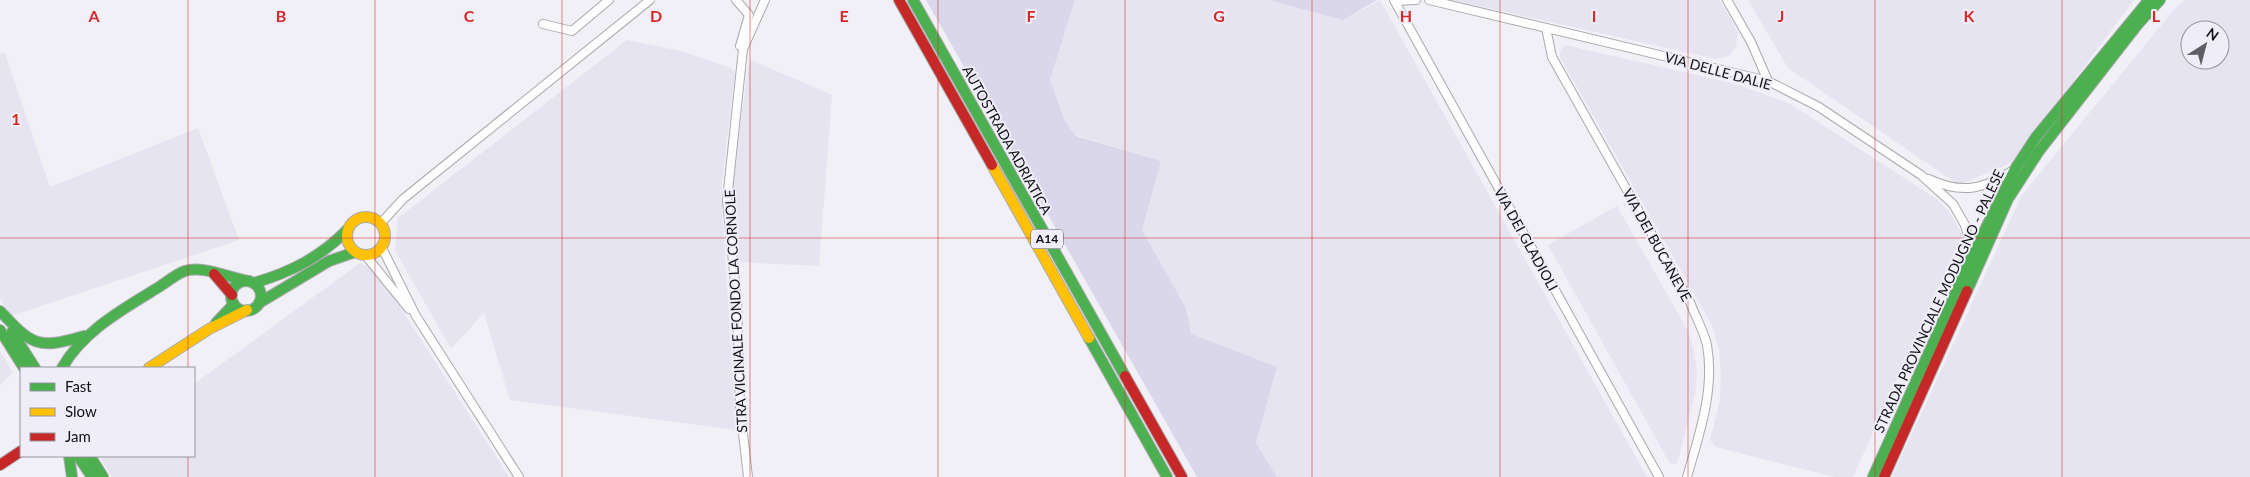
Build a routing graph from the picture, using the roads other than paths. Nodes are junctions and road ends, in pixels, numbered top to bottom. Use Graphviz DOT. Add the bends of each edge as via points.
graph roads {
  1 [pos="610,0"];
  2 [pos="650,0"];
  3 [pos="736,0"];
  4 [pos="765,0"];
  5 [pos="899,0"];
  6 [pos="913,0"];
  7 [pos="1416,0"];
  8 [pos="1428,0"];
  9 [pos="1728,0"];
  10 [pos="2149,0"];
  11 [pos="2160,0"];
  12 [pos="1395,1"];
  13 [pos="543,24"];
  14 [pos="1546,28"];
  15 [pos="743,49"];
  16 [pos="1768,81"];
  17 [pos="2015,169"];
  18 [pos="1921,175"];
  19 [pos="380,223"];
  20 [pos="348,229"];
  21 [pos="382,248"];
  22 [pos="355,252"];
  23 [pos="1973,254"];
  24 [pos="366,256"];
  25 [pos="212,273"];
  26 [pos="252,282"];
  27 [pos="233,299"];
  28 [pos="259,303"];
  29 [pos="247,310"];
  30 [pos="0,312"];
  31 [pos="416,316"];
  32 [pos="210,329"];
  33 [pos="0,330"];
  34 [pos="85,336"];
  35 [pos="23,367"];
  36 [pos="34,367"];
  37 [pos="62,367"];
  38 [pos="151,367"];
  39 [pos="20,452"];
  40 [pos="68,457"];
  41 [pos="79,457"];
  42 [pos="91,457"];
  43 [pos="0,465"];
  44 [pos="72,477"];
  45 [pos="92,477"];
  46 [pos="104,477"];
  47 [pos="519,477"];
  48 [pos="748,477"];
  49 [pos="1167,477"];
  50 [pos="1182,477"];
  51 [pos="1659,477"];
  52 [pos="1687,477"];
  53 [pos="1873,477"];
  54 [pos="1884,477"];
  1 -- 13 [label="street" via="572,31"];
  2 -- 19 [label="street" via="403,199"];
  3 -- 15 [label="street" via="749,15 740,46"];
  4 -- 15 [label="street, STRA VICINALE FONDO LA CORNOLE"];
  5 -- 49 [label="main road, AUTOSTRADA ADRIATICA / A14"];
  6 -- 50 [label="main road, AUTOSTRADA ADRIATICA / A14"];
  7 -- 12 [label="street"];
  8 -- 14 [label="street, VIA DELLE DALIE"];
  9 -- 16 [label="street" via="1752,42"];
  10 -- 17 [label="main road, STRADA PROVINCIALE MODUGNO - PALESE" via="2036,137"];
  11 -- 54 [label="main road, STRADA PROVINCIALE MODUGNO - PALESE" via="2039,152 2008,200"];
  12 -- 51 [label="street, VIA DEI GLADIOLI"];
  14 -- 16 [label="street, VIA DELLE DALIE"];
  14 -- 52 [label="street, VIA DEI BUCANEVE" via="1552,57 1690,302 1706,345 1708,382 1704,411"];
  15 -- 48 [label="street, STRA VICINALE FONDO LA CORNOLE" via="727,200 738,320 740,406"];
  16 -- 18 [label="street, VIA DELLE DALIE" via="1819,107"];
  17 -- 18 [label="street" via="1989,184 1970,189 1947,188"];
  17 -- 23 [label="main road, STRADA PROVINCIALE MODUGNO - PALESE"];
  18 -- 23 [label="street, VIA DELLE DALIE" via="1953,204 1965,225"];
  19 -- 20 [label="main road" via="362,217"];
  19 -- 21 [label="main road" via="385,235"];
  20 -- 22 [label="main road" via="348,242"];
  20 -- 26 [label="main road" via="334,246 286,275"];
  21 -- 24 [label="main road"];
  21 -- 31 [label="street"];
  22 -- 24 [label="main road"];
  22 -- 28 [label="main road" via="329,261"];
  23 -- 53 [label="main road, STRADA PROVINCIALE MODUGNO - PALESE"];
  24 -- 31 [label="street"];
  25 -- 26 [label="main road"];
  25 -- 27 [label="main road"];
  25 -- 34 [label="main road" via="196,268 185,271"];
  26 -- 27 [label="main road" via="235,286"];
  26 -- 28 [label="main road" via="261,293"];
  27 -- 29 [label="main road"];
  27 -- 32 [label="main road"];
  28 -- 29 [label="main road"];
  29 -- 32 [label="main road"];
  30 -- 34 [label="main road" via="21,335 38,343 52,344"];
  30 -- 36 [label="main road"];
  31 -- 47 [label="street"];
  32 -- 38 [label="main road"];
  33 -- 35 [label="main road"];
  34 -- 37 [label="main road" via="66,356"];
  39 -- 43 [label="main road"];
  40 -- 44 [label="main road"];
  41 -- 45 [label="main road"];
  42 -- 46 [label="main road"];
}
